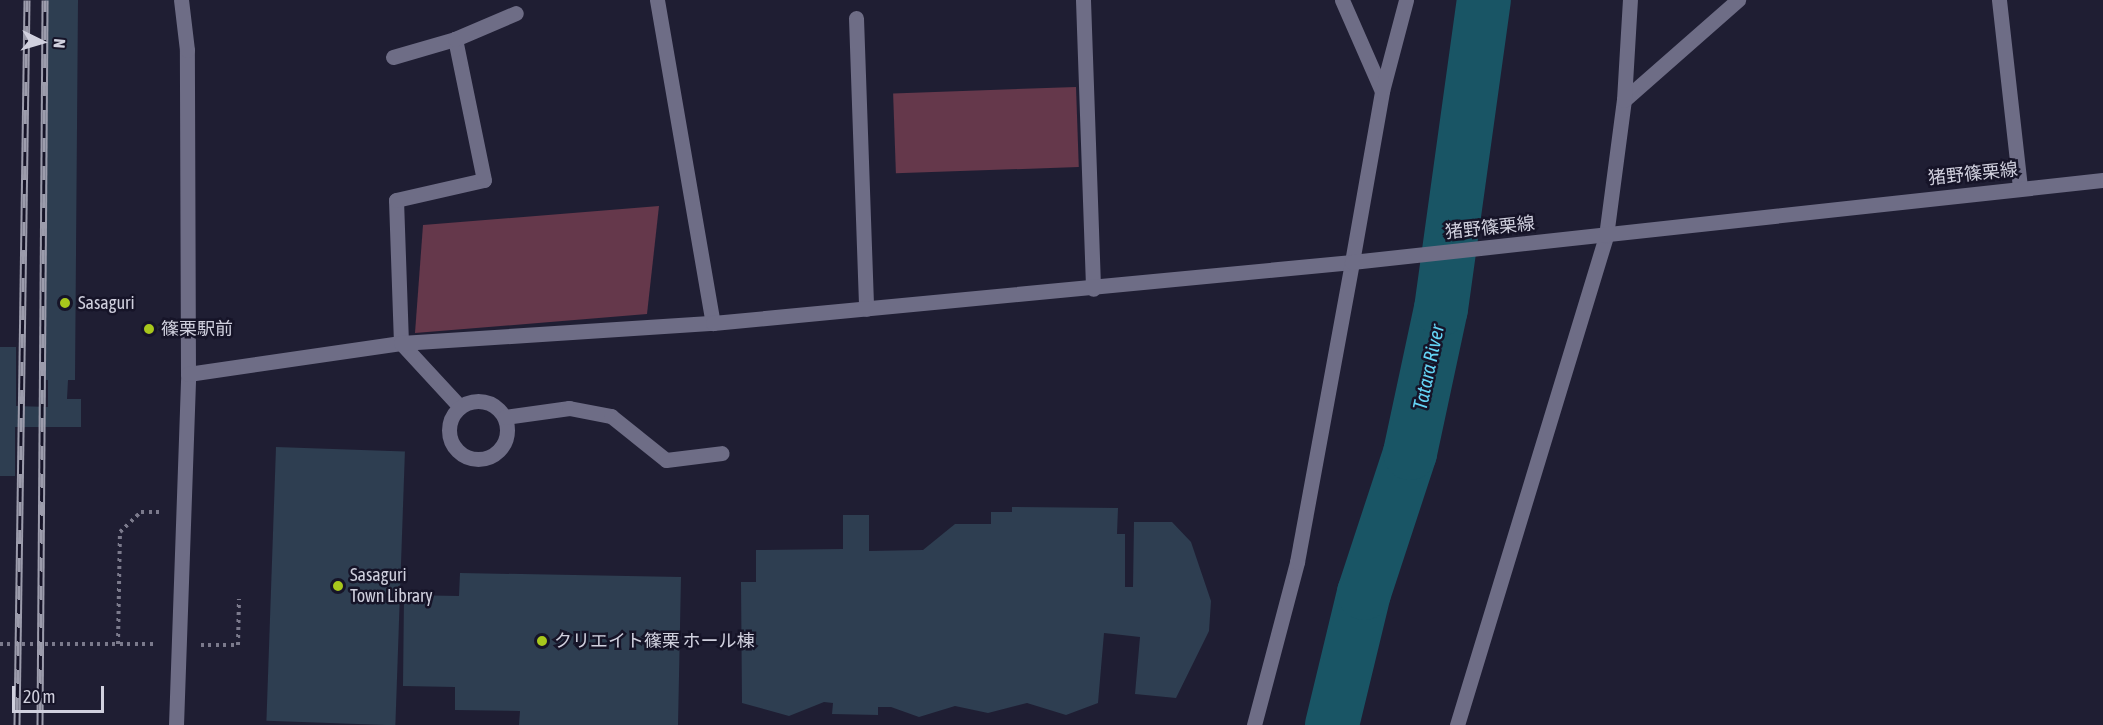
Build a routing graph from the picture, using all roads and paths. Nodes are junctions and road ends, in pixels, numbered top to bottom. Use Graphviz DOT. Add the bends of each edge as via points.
graph roads {
  1 [pos="181,0"];
  2 [pos="657,0"];
  3 [pos="1083,0"];
  4 [pos="1342,0"];
  5 [pos="1406,0"];
  6 [pos="1630,0"];
  7 [pos="1738,0"];
  8 [pos="1999,0"];
  9 [pos="516,13"];
  10 [pos="856,18"];
  11 [pos="454,39"];
  12 [pos="393,57"];
  13 [pos="1382,91"];
  14 [pos="1624,100"];
  15 [pos="2103,180"];
  16 [pos="2020,188"];
  17 [pos="1599,236"];
  18 [pos="1352,262"];
  19 [pos="1093,290"];
  20 [pos="866,309"];
  21 [pos="713,323"];
  22 [pos="401,343"];
  23 [pos="188,374"];
  24 [pos="460,407"];
  25 [pos="505,417"];
  26 [pos="722,453"];
  27 [pos="184,512"];
  28 [pos="239,599"];
  29 [pos="0,644"];
  30 [pos="117,644"];
  31 [pos="161,645"];
  32 [pos="194,645"];
  33 [pos="176,725"];
  34 [pos="1254,725"];
  35 [pos="1457,725"];
  1 -- 23 [label="street" via="187,50"];
  2 -- 21 [label="street"];
  3 -- 19 [label="street"];
  4 -- 13 [label="street"];
  5 -- 13 [label="street"];
  6 -- 14 [label="street"];
  7 -- 14 [label="street"];
  8 -- 16 [label="street"];
  9 -- 11 [label="street"];
  10 -- 20 [label="street"];
  11 -- 12 [label="street"];
  11 -- 22 [label="street" via="484,180 396,200"];
  13 -- 18 [label="street"];
  14 -- 17 [label="street"];
  15 -- 16 [label="street, 猪野篠栗線"];
  16 -- 17 [label="street, 猪野篠栗線"];
  17 -- 18 [label="street, 猪野篠栗線"];
  17 -- 35 [label="street"];
  18 -- 19 [label="street, 猪野篠栗線"];
  18 -- 34 [label="street" via="1297,562"];
  19 -- 20 [label="street, 猪野篠栗線"];
  20 -- 21 [label="street, 猪野篠栗線"];
  21 -- 22 [label="street, 猪野篠栗線"];
  22 -- 23 [label="street, 猪野篠栗線"];
  22 -- 24 [label="street"];
  23 -- 27 [label="street"];
  24 -- 25 [label="street" via="485,401"];
  24 -- 25 [label="street" via="449,434 459,451 477,459 503,446"];
  25 -- 26 [label="street" via="569,408 611,417 666,460"];
  27 -- 30 [label="path" via="141,512 120,532"];
  27 -- 33 [label="street"];
  28 -- 32 [label="path" via="238,645"];
  29 -- 30 [label="path"];
  30 -- 31 [label="path"];
}
